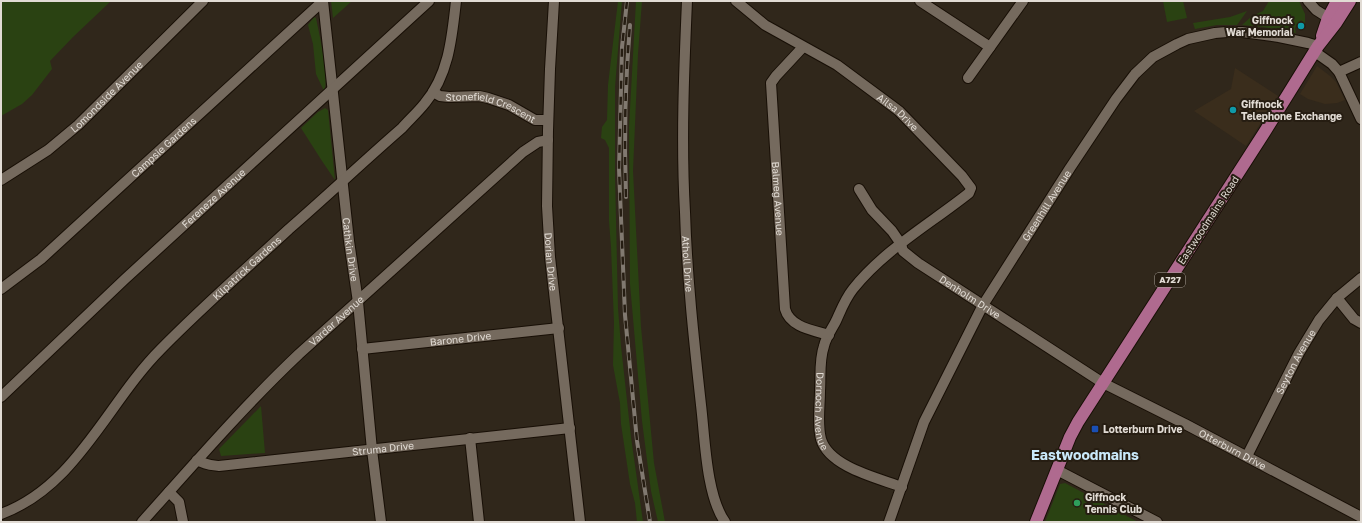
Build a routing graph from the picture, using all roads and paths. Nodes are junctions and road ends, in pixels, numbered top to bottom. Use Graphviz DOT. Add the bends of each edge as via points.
graph roads {
  1 [pos="203,1"];
  2 [pos="323,1"];
  3 [pos="429,1"];
  4 [pos="456,1"];
  5 [pos="554,1"];
  6 [pos="686,1"];
  7 [pos="736,1"];
  8 [pos="920,1"];
  9 [pos="1023,1"];
  10 [pos="1308,1"];
  11 [pos="1337,1"];
  12 [pos="1350,1"];
  13 [pos="1332,21"];
  14 [pos="803,47"];
  15 [pos="990,47"];
  16 [pos="1317,49"];
  17 [pos="1361,62"];
  18 [pos="1339,72"];
  19 [pos="968,78"];
  20 [pos="332,90"];
  21 [pos="433,92"];
  22 [pos="1361,119"];
  23 [pos="548,120"];
  24 [pos="548,140"];
  25 [pos="1,180"];
  26 [pos="342,181"];
  27 [pos="859,189"];
  28 [pos="901,244"];
  29 [pos="1361,278"];
  30 [pos="1,290"];
  31 [pos="1337,298"];
  32 [pos="358,302"];
  33 [pos="983,305"];
  34 [pos="1361,323"];
  35 [pos="559,328"];
  36 [pos="829,335"];
  37 [pos="362,349"];
  38 [pos="1103,383"];
  39 [pos="1,397"];
  40 [pos="570,428"];
  41 [pos="470,438"];
  42 [pos="372,450"];
  43 [pos="1247,456"];
  44 [pos="197,460"];
  45 [pos="1057,470"];
  46 [pos="902,487"];
  47 [pos="169,492"];
  48 [pos="1,514"];
  49 [pos="1361,517"];
  50 [pos="142,522"];
  51 [pos="183,522"];
  52 [pos="381,522"];
  53 [pos="479,522"];
  54 [pos="580,522"];
  55 [pos="725,522"];
  56 [pos="889,522"];
  57 [pos="1036,522"];
  58 [pos="1157,522"];
  1 -- 25 [label="street, Lomondside Avenue" via="73,130 48,150"];
  2 -- 20 [label="street, Cathkin Drive"];
  2 -- 30 [label="street, Campsie Gardens" via="40,259"];
  3 -- 20 [label="street, Fereneze Avenue"];
  4 -- 21 [label="street, Kilpatrick Gardens" via="449,55"];
  5 -- 23 [label="street, Dorian Drive"];
  6 -- 55 [label="street, Atholl Drive" via="683,154 689,291 708,467 714,498"];
  7 -- 14 [label="street, Ailsa Drive" via="759,21"];
  8 -- 15 [label="street"];
  9 -- 15 [label="street"];
  10 -- 13 [label="street"];
  11 -- 13 [label="main road, Eastwoodmains Road / A727"];
  12 -- 13 [label="main road, Eastwoodmains Road / A727"];
  13 -- 16 [label="main road, Eastwoodmains Road / A727"];
  14 -- 28 [label="street, Ailsa Drive" via="845,70 899,111 971,188"];
  14 -- 36 [label="street, Balmeg Avenue" via="772,83 785,309 791,321"];
  15 -- 19 [label="street"];
  16 -- 18 [label="street"];
  16 -- 33 [label="street, Greenhill Avenue" via="1308,43 1279,37 1227,32 1188,39 1153,57 1135,74 1116,99"];
  16 -- 38 [label="main road, Eastwoodmains Road / A727"];
  17 -- 18 [label="street"];
  18 -- 22 [label="street"];
  20 -- 26 [label="street, Cathkin Drive"];
  20 -- 39 [label="street, Fereneze Avenue" via="109,294"];
  21 -- 23 [label="street, Stonefield Crescent" via="449,97 488,98 509,105 535,120"];
  21 -- 26 [label="street, Kilpatrick Gardens" via="402,128"];
  23 -- 24 [label="street, Dorian Drive"];
  24 -- 32 [label="street, Vardar Avenue" via="538,142 523,152"];
  24 -- 35 [label="street, Dorian Drive" via="550,257"];
  26 -- 32 [label="street, Cathkin Drive"];
  26 -- 48 [label="street, Kilpatrick Gardens" via="159,350 79,454 54,481 30,501"];
  27 -- 28 [label="street, Denholm Drive" via="872,210"];
  28 -- 33 [label="street, Denholm Drive" via="903,251 911,258"];
  28 -- 36 [label="street, Dornoch Avenue" via="873,267 852,290"];
  29 -- 31 [label="street, Seyton Avenue"];
  31 -- 34 [label="street" via="1354,319"];
  31 -- 43 [label="street, Seyton Avenue" via="1319,320 1299,353"];
  32 -- 37 [label="street, Cathkin Drive"];
  32 -- 44 [label="street, Vardar Avenue" via="266,385"];
  33 -- 38 [label="street, Denholm Drive"];
  33 -- 46 [label="street, Greenhill Avenue" via="924,422"];
  35 -- 37 [label="street, Barone Drive"];
  35 -- 40 [label="street, Dorian Drive"];
  36 -- 46 [label="street, Dornoch Avenue" via="824,344 820,368 821,439 825,447 843,464"];
  37 -- 42 [label="street, Cathkin Drive"];
  38 -- 43 [label="street, Otterburn Drive"];
  38 -- 45 [label="main road, Eastwoodmains Road / A727" via="1078,422"];
  40 -- 41 [label="street, Struma Drive"];
  40 -- 54 [label="street, Dorian Drive"];
  41 -- 42 [label="street, Struma Drive"];
  41 -- 53 [label="street"];
  42 -- 44 [label="street, Struma Drive" via="219,466 203,464"];
  42 -- 52 [label="street, Cathkin Drive"];
  43 -- 49 [label="street, Otterburn Drive"];
  44 -- 47 [label="street, Vardar Avenue"];
  45 -- 57 [label="main road, Eastwoodmains Road / A727"];
  45 -- 58 [label="street"];
  46 -- 56 [label="street, Greenhill Avenue"];
  47 -- 50 [label="street, Vardar Avenue"];
  47 -- 51 [label="street" via="179,502"];
}
